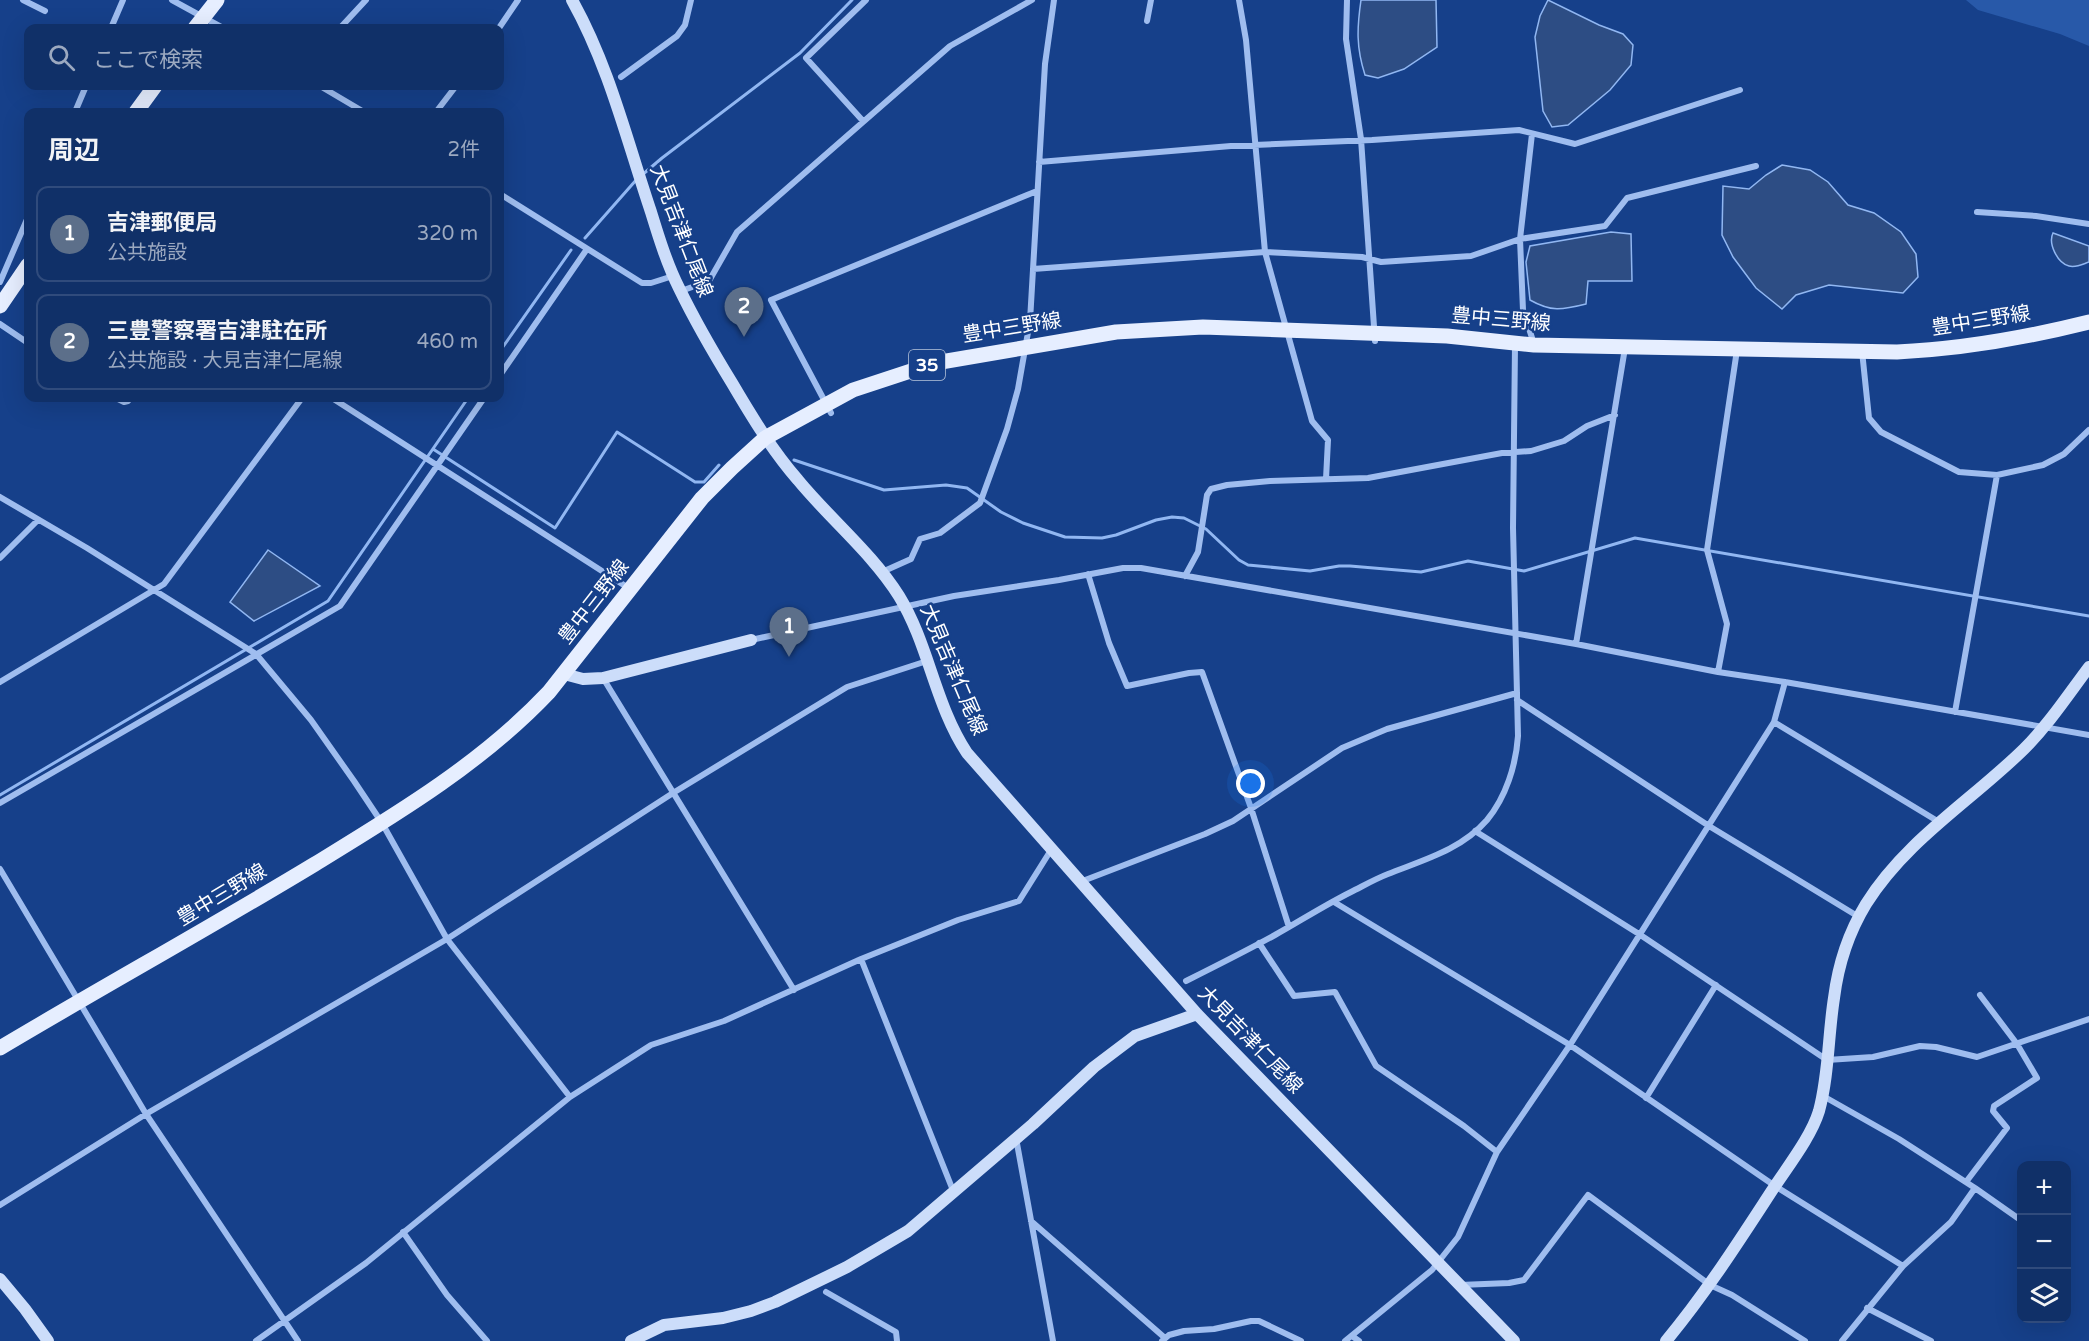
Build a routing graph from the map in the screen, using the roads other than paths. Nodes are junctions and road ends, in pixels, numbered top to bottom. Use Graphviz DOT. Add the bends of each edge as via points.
graph roads {
  1 [pos="23,0"];
  2 [pos="123,0"];
  3 [pos="171,0"];
  4 [pos="217,0"];
  5 [pos="366,0"];
  6 [pos="518,0"];
  7 [pos="572,0"];
  8 [pos="691,0"];
  9 [pos="866,0"];
  10 [pos="1032,0"];
  11 [pos="1054,0"];
  12 [pos="1151,0"];
  13 [pos="1239,0"];
  14 [pos="1347,0"];
  15 [pos="45,11"];
  16 [pos="1147,21"];
  17 [pos="200,23"];
  18 [pos="113,24"];
  19 [pos="344,24"];
  20 [pos="502,24"];
  21 [pos="621,77"];
  22 [pos="84,90"];
  23 [pos="152,90"];
  24 [pos="326,90"];
  25 [pos="453,90"];
  26 [pos="1740,90"];
  27 [pos="77,108"];
  28 [pos="139,108"];
  29 [pos="351,108"];
  30 [pos="439,108"];
  31 [pos="863,121"];
  32 [pos="1532,134"];
  33 [pos="1361,141"];
  34 [pos="1256,146"];
  35 [pos="1039,162"];
  36 [pos="1755,165"];
  37 [pos="1037,191"];
  38 [pos="504,197"];
  39 [pos="1977,212"];
  40 [pos="2089,224"];
  41 [pos="24,226"];
  42 [pos="1520,239"];
  43 [pos="587,249"];
  44 [pos="1265,252"];
  45 [pos="1370,259"];
  46 [pos="1033,269"];
  47 [pos="24,271"];
  48 [pos="673,276"];
  49 [pos="0,282"];
  50 [pos="681,292"];
  51 [pos="0,306"];
  52 [pos="2089,322"];
  53 [pos="0,324"];
  54 [pos="1286,329"];
  55 [pos="1375,337"];
  56 [pos="24,340"];
  57 [pos="1515,344"];
  58 [pos="1534,345"];
  59 [pos="1026,347"];
  60 [pos="1626,348"];
  61 [pos="1737,350"];
  62 [pos="1862,351"];
  63 [pos="504,369"];
  64 [pos="299,402"];
  65 [pos="338,402"];
  66 [pos="481,402"];
  67 [pos="828,409"];
  68 [pos="1615,415"];
  69 [pos="2089,430"];
  70 [pos="765,438"];
  71 [pos="1513,453"];
  72 [pos="436,465"];
  73 [pos="1997,475"];
  74 [pos="1326,479"];
  75 [pos="0,497"];
  76 [pos="38,520"];
  77 [pos="0,558"];
  78 [pos="882,573"];
  79 [pos="1088,574"];
  80 [pos="1185,576"];
  81 [pos="630,589"];
  82 [pos="157,590"];
  83 [pos="905,606"];
  84 [pos="1515,634"];
  85 [pos="751,640"];
  86 [pos="1576,644"];
  87 [pos="256,654"];
  88 [pos="927,661"];
  89 [pos="2089,667"];
  90 [pos="1718,672"];
  91 [pos="564,674"];
  92 [pos="603,678"];
  93 [pos="0,682"];
  94 [pos="1785,682"];
  95 [pos="1517,697"];
  96 [pos="1955,712"];
  97 [pos="1774,722"];
  98 [pos="2045,727"];
  99 [pos="2089,735"];
  100 [pos="673,794"];
  101 [pos="0,804"];
  102 [pos="1251,808"];
  103 [pos="1939,822"];
  104 [pos="382,823"];
  105 [pos="1710,826"];
  106 [pos="1475,831"];
  107 [pos="1052,849"];
  108 [pos="0,869"];
  109 [pos="1079,882"];
  110 [pos="1334,902"];
  111 [pos="1860,917"];
  112 [pos="1289,927"];
  113 [pos="1639,934"];
  114 [pos="447,939"];
  115 [pos="1259,943"];
  116 [pos="861,959"];
  117 [pos="1186,981"];
  118 [pos="1716,986"];
  119 [pos="794,990"];
  120 [pos="1980,995"];
  121 [pos="79,1001"];
  122 [pos="1197,1014"];
  123 [pos="2089,1019"];
  124 [pos="2017,1044"];
  125 [pos="1570,1045"];
  126 [pos="0,1048"];
  127 [pos="1827,1060"];
  128 [pos="1822,1095"];
  129 [pos="570,1097"];
  130 [pos="1646,1098"];
  131 [pos="146,1114"];
  132 [pos="1016,1137"];
  133 [pos="1497,1152"];
  134 [pos="1966,1182"];
  135 [pos="1775,1186"];
  136 [pos="1975,1188"];
  137 [pos="954,1193"];
  138 [pos="0,1205"];
  139 [pos="2017,1217"];
  140 [pos="1031,1221"];
  141 [pos="403,1232"];
  142 [pos="1438,1263"];
  143 [pos="1903,1266"];
  144 [pos="0,1279"];
  145 [pos="1459,1285"];
  146 [pos="1710,1285"];
  147 [pos="826,1292"];
  148 [pos="1867,1308"];
  149 [pos="285,1321"];
  150 [pos="1352,1336"];
  151 [pos="1164,1340"];
  152 [pos="48,1341"];
  153 [pos="256,1341"];
  154 [pos="298,1341"];
  155 [pos="486,1341"];
  156 [pos="631,1341"];
  157 [pos="897,1341"];
  158 [pos="1053,1341"];
  159 [pos="1300,1341"];
  160 [pos="1345,1341"];
  161 [pos="1359,1341"];
  162 [pos="1514,1341"];
  163 [pos="1666,1341"];
  164 [pos="1805,1341"];
  165 [pos="1842,1341"];
  166 [pos="1931,1341"];
  1 -- 15 [label="street"];
  2 -- 18 [label="street"];
  3 -- 17 [label="street"];
  4 -- 17 [label="main road"];
  5 -- 19 [label="street"];
  6 -- 20 [label="street"];
  7 -- 48 [label="street, 大見吉津仁尾線" via="606,75"];
  8 -- 21 [label="street" via="685,25 677,36"];
  9 -- 31 [label="street" via="806,58"];
  10 -- 31 [label="street" via="950,46"];
  11 -- 35 [label="street"];
  12 -- 16 [label="street"];
  13 -- 34 [label="street"];
  14 -- 33 [label="street" via="1346,39"];
  22 -- 27 [label="street"];
  23 -- 28 [label="main road"];
  24 -- 29 [label="street"];
  25 -- 30 [label="street"];
  26 -- 32 [label="street" via="1575,144"];
  31 -- 50 [label="street" via="737,232 709,281"];
  32 -- 33 [label="street" via="1519,130"];
  32 -- 42 [label="street"];
  33 -- 34 [label="street"];
  33 -- 45 [label="street"];
  34 -- 35 [label="street"];
  34 -- 44 [label="street"];
  35 -- 37 [label="street"];
  36 -- 42 [label="street" via="1627,198 1605,226"];
  37 -- 46 [label="street"];
  37 -- 67 [label="street" via="771,300"];
  38 -- 43 [label="street"];
  39 -- 40 [label="street"];
  41 -- 49 [label="street"];
  42 -- 45 [label="street" via="1471,256 1381,262"];
  42 -- 58 [label="street" via="1523,310"];
  43 -- 48 [label="street" via="642,283"];
  43 -- 63 [label="street"];
  44 -- 45 [label="street"];
  44 -- 46 [label="street"];
  44 -- 54 [label="street"];
  45 -- 55 [label="street"];
  46 -- 59 [label="street"];
  47 -- 51 [label="main road"];
  48 -- 50 [label="street, 大見吉津仁尾線"];
  50 -- 70 [label="street, 大見吉津仁尾線"];
  52 -- 62 [label="main road, 豊中三野線 / 35" via="1967,347"];
  53 -- 56 [label="street"];
  54 -- 55 [label="main road, 豊中三野線 / 35"];
  54 -- 59 [label="main road, 豊中三野線 / 35" via="1153,328"];
  54 -- 74 [label="street" via="1312,422 1328,440"];
  55 -- 57 [label="main road, 豊中三野線 / 35" via="1447,336"];
  57 -- 58 [label="main road, 豊中三野線 / 35"];
  57 -- 71 [label="street"];
  58 -- 60 [label="main road, 豊中三野線 / 35"];
  59 -- 67 [label="main road, 豊中三野線 / 35" via="925,366 862,386"];
  59 -- 78 [label="street" via="1008,429 980,503 940,533 920,539 911,559"];
  60 -- 61 [label="main road, 豊中三野線 / 35"];
  60 -- 68 [label="street"];
  61 -- 62 [label="main road, 豊中三野線 / 35"];
  61 -- 90 [label="street" via="1707,550 1727,624"];
  62 -- 73 [label="street" via="1869,418 1881,432 1959,472"];
  64 -- 82 [label="street"];
  65 -- 72 [label="street"];
  66 -- 72 [label="street"];
  67 -- 70 [label="main road, 豊中三野線 / 35"];
  68 -- 71 [label="street" via="1564,441"];
  68 -- 86 [label="street"];
  69 -- 73 [label="street" via="2064,454 2043,465"];
  70 -- 78 [label="street, 大見吉津仁尾線"];
  70 -- 81 [label="main road, 豊中三野線 / 35" via="702,498"];
  71 -- 74 [label="street" via="1368,478"];
  71 -- 84 [label="street"];
  72 -- 81 [label="street"];
  72 -- 87 [label="street" via="340,606"];
  73 -- 96 [label="street"];
  74 -- 80 [label="street" via="1211,489 1198,552"];
  75 -- 76 [label="street"];
  76 -- 77 [label="street"];
  76 -- 82 [label="street"];
  78 -- 83 [label="street, 大見吉津仁尾線"];
  79 -- 80 [label="street" via="1141,568"];
  79 -- 83 [label="street"];
  79 -- 102 [label="street" via="1126,686 1202,672"];
  80 -- 84 [label="street"];
  81 -- 91 [label="main road, 豊中三野線 / 35"];
  82 -- 87 [label="street"];
  82 -- 93 [label="street"];
  83 -- 85 [label="street"];
  83 -- 88 [label="street, 大見吉津仁尾線"];
  84 -- 86 [label="street"];
  84 -- 95 [label="street"];
  85 -- 92 [label="street"];
  86 -- 90 [label="street"];
  87 -- 101 [label="street"];
  87 -- 104 [label="street" via="311,720"];
  88 -- 100 [label="street" via="848,687"];
  88 -- 107 [label="street, 大見吉津仁尾線" via="946,716 967,753"];
  89 -- 98 [label="street"];
  90 -- 94 [label="street"];
  91 -- 92 [label="street" via="583,679"];
  91 -- 104 [label="main road, 豊中三野線 / 35" via="523,720 496,743"];
  92 -- 100 [label="street"];
  94 -- 96 [label="street"];
  94 -- 97 [label="street"];
  95 -- 102 [label="street" via="1387,729 1342,748"];
  95 -- 105 [label="street"];
  95 -- 106 [label="street" via="1515,762 1500,800"];
  96 -- 98 [label="street"];
  97 -- 103 [label="street"];
  97 -- 105 [label="street"];
  98 -- 99 [label="street"];
  98 -- 103 [label="street"];
  100 -- 114 [label="street"];
  100 -- 119 [label="street"];
  102 -- 109 [label="street" via="1205,834"];
  102 -- 112 [label="street"];
  103 -- 111 [label="street" via="1889,871"];
  104 -- 114 [label="street"];
  104 -- 121 [label="main road, 豊中三野線 / 35"];
  105 -- 111 [label="street"];
  105 -- 113 [label="street"];
  106 -- 110 [label="street" via="1455,846 1385,875"];
  106 -- 113 [label="street"];
  107 -- 109 [label="street, 大見吉津仁尾線"];
  107 -- 116 [label="street" via="1019,901 958,920"];
  108 -- 121 [label="street"];
  109 -- 122 [label="street, 大見吉津仁尾線"];
  110 -- 112 [label="street"];
  110 -- 125 [label="street"];
  111 -- 127 [label="street" via="1849,939 1833,998"];
  112 -- 115 [label="street"];
  113 -- 118 [label="street"];
  113 -- 125 [label="street"];
  114 -- 129 [label="street"];
  114 -- 131 [label="street"];
  115 -- 117 [label="street"];
  115 -- 133 [label="street" via="1294,996 1335,992 1376,1066"];
  116 -- 119 [label="street"];
  116 -- 137 [label="street"];
  118 -- 127 [label="street"];
  118 -- 130 [label="street"];
  119 -- 129 [label="street" via="724,1021 651,1045"];
  120 -- 124 [label="street"];
  121 -- 126 [label="main road, 豊中三野線 / 35"];
  121 -- 131 [label="street"];
  122 -- 132 [label="street" via="1135,1036"];
  122 -- 142 [label="street, 大見吉津仁尾線"];
  123 -- 124 [label="street"];
  124 -- 127 [label="street" via="1977,1057 1920,1046 1873,1057"];
  124 -- 134 [label="street" via="2037,1078 1994,1106 1993,1112 2007,1128"];
  125 -- 130 [label="street"];
  125 -- 133 [label="street"];
  127 -- 128 [label="street"];
  128 -- 134 [label="street"];
  128 -- 135 [label="street" via="1818,1114"];
  129 -- 141 [label="street"];
  130 -- 135 [label="street"];
  131 -- 138 [label="street"];
  131 -- 149 [label="street"];
  132 -- 137 [label="street"];
  132 -- 140 [label="street"];
  133 -- 142 [label="street" via="1458,1237"];
  134 -- 136 [label="street"];
  135 -- 143 [label="street"];
  135 -- 146 [label="street"];
  136 -- 139 [label="street"];
  136 -- 143 [label="street" via="1952,1222"];
  137 -- 156 [label="street" via="908,1231 847,1267 775,1302 723,1318 664,1325"];
  140 -- 151 [label="street"];
  140 -- 158 [label="street"];
  141 -- 149 [label="street"];
  141 -- 155 [label="street" via="447,1295"];
  142 -- 145 [label="street, 大見吉津仁尾線"];
  142 -- 150 [label="street"];
  143 -- 148 [label="street"];
  144 -- 152 [label="street"];
  145 -- 146 [label="street" via="1524,1280 1588,1195"];
  145 -- 162 [label="street, 大見吉津仁尾線"];
  146 -- 163 [label="street"];
  146 -- 164 [label="street"];
  147 -- 157 [label="street" via="896,1332"];
  148 -- 165 [label="street"];
  148 -- 166 [label="street"];
  149 -- 153 [label="street"];
  149 -- 154 [label="street"];
  150 -- 160 [label="street"];
  150 -- 161 [label="street"];
  151 -- 159 [label="street" via="1184,1331 1259,1321"];
}
